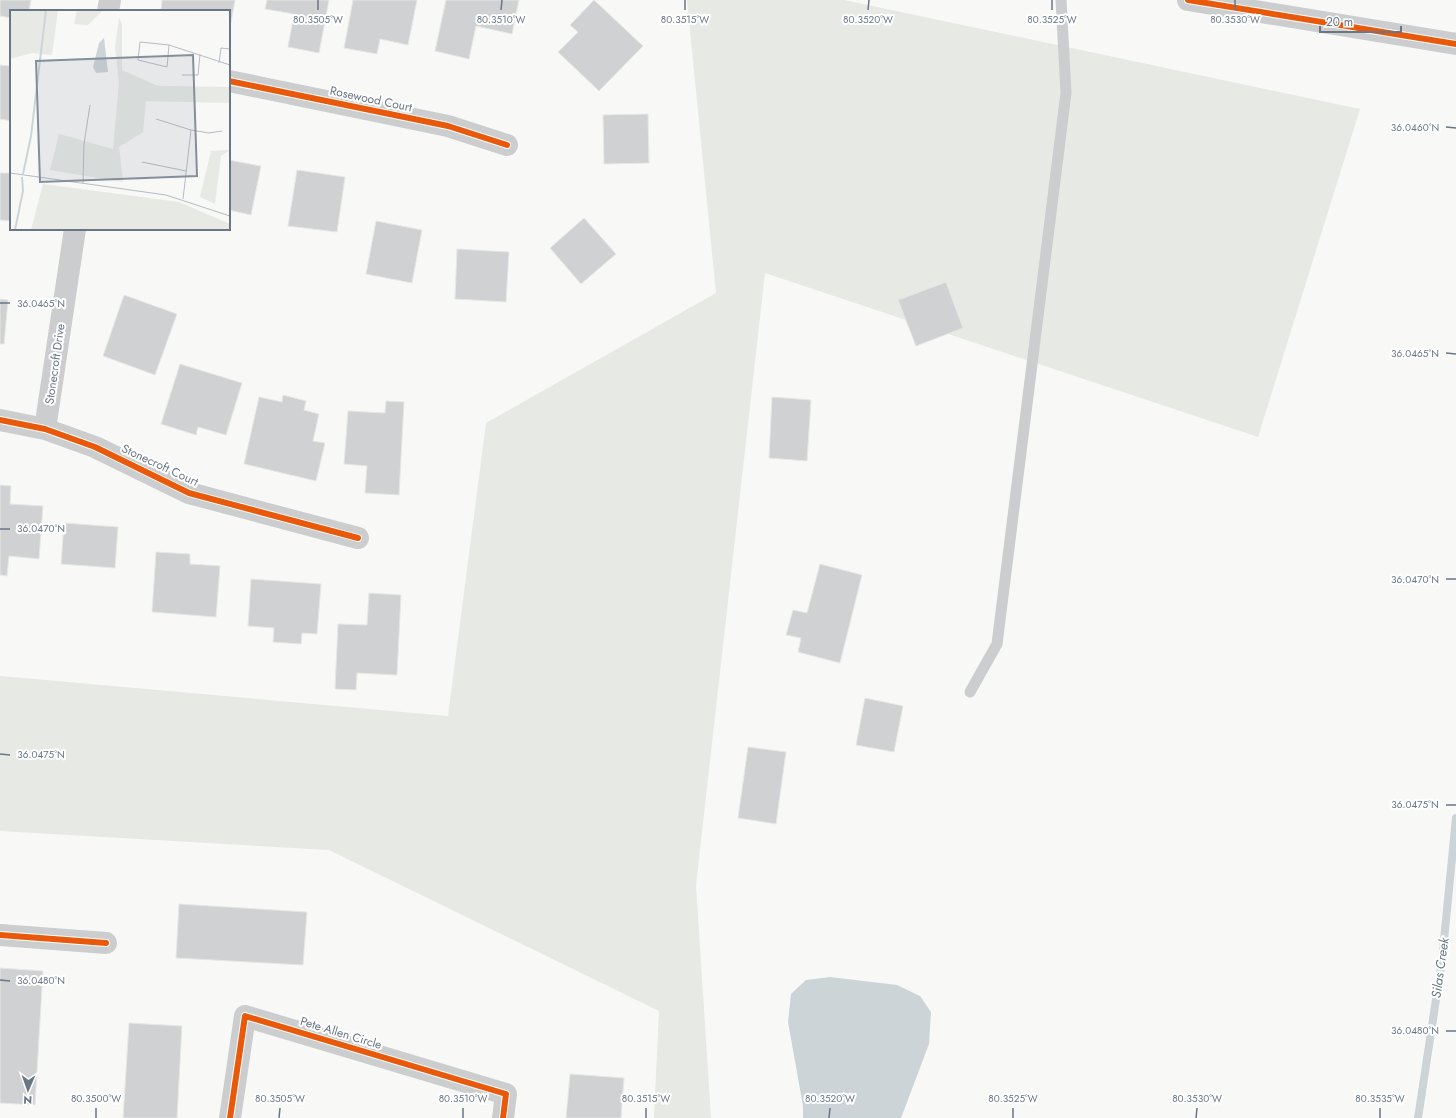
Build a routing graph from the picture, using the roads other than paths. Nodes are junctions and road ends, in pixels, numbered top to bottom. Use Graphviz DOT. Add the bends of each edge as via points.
graph roads {
  1 [pos="110,0"];
  2 [pos="1062,0"];
  3 [pos="1188,0"];
  4 [pos="108,10"];
  5 [pos="1456,44"];
  6 [pos="230,81"];
  7 [pos="507,145"];
  8 [pos="75,230"];
  9 [pos="0,420"];
  10 [pos="45,428"];
  11 [pos="358,538"];
  12 [pos="970,692"];
  13 [pos="0,935"];
  14 [pos="106,943"];
  15 [pos="230,1118"];
  16 [pos="503,1118"];
  1 -- 4 [label="street"];
  2 -- 12 [label="lane" via="1066,93 997,644"];
  3 -- 5 [label="street"];
  6 -- 7 [label="street, Rosewood Court" via="448,126"];
  8 -- 10 [label="street, Stonecroft Drive"];
  9 -- 10 [label="street, Stonecroft Court"];
  10 -- 11 [label="street, Stonecroft Court" via="95,446 189,493"];
  13 -- 14 [label="street"];
  15 -- 16 [label="street, Pete Allen Circle" via="245,1016 506,1094"];
}
